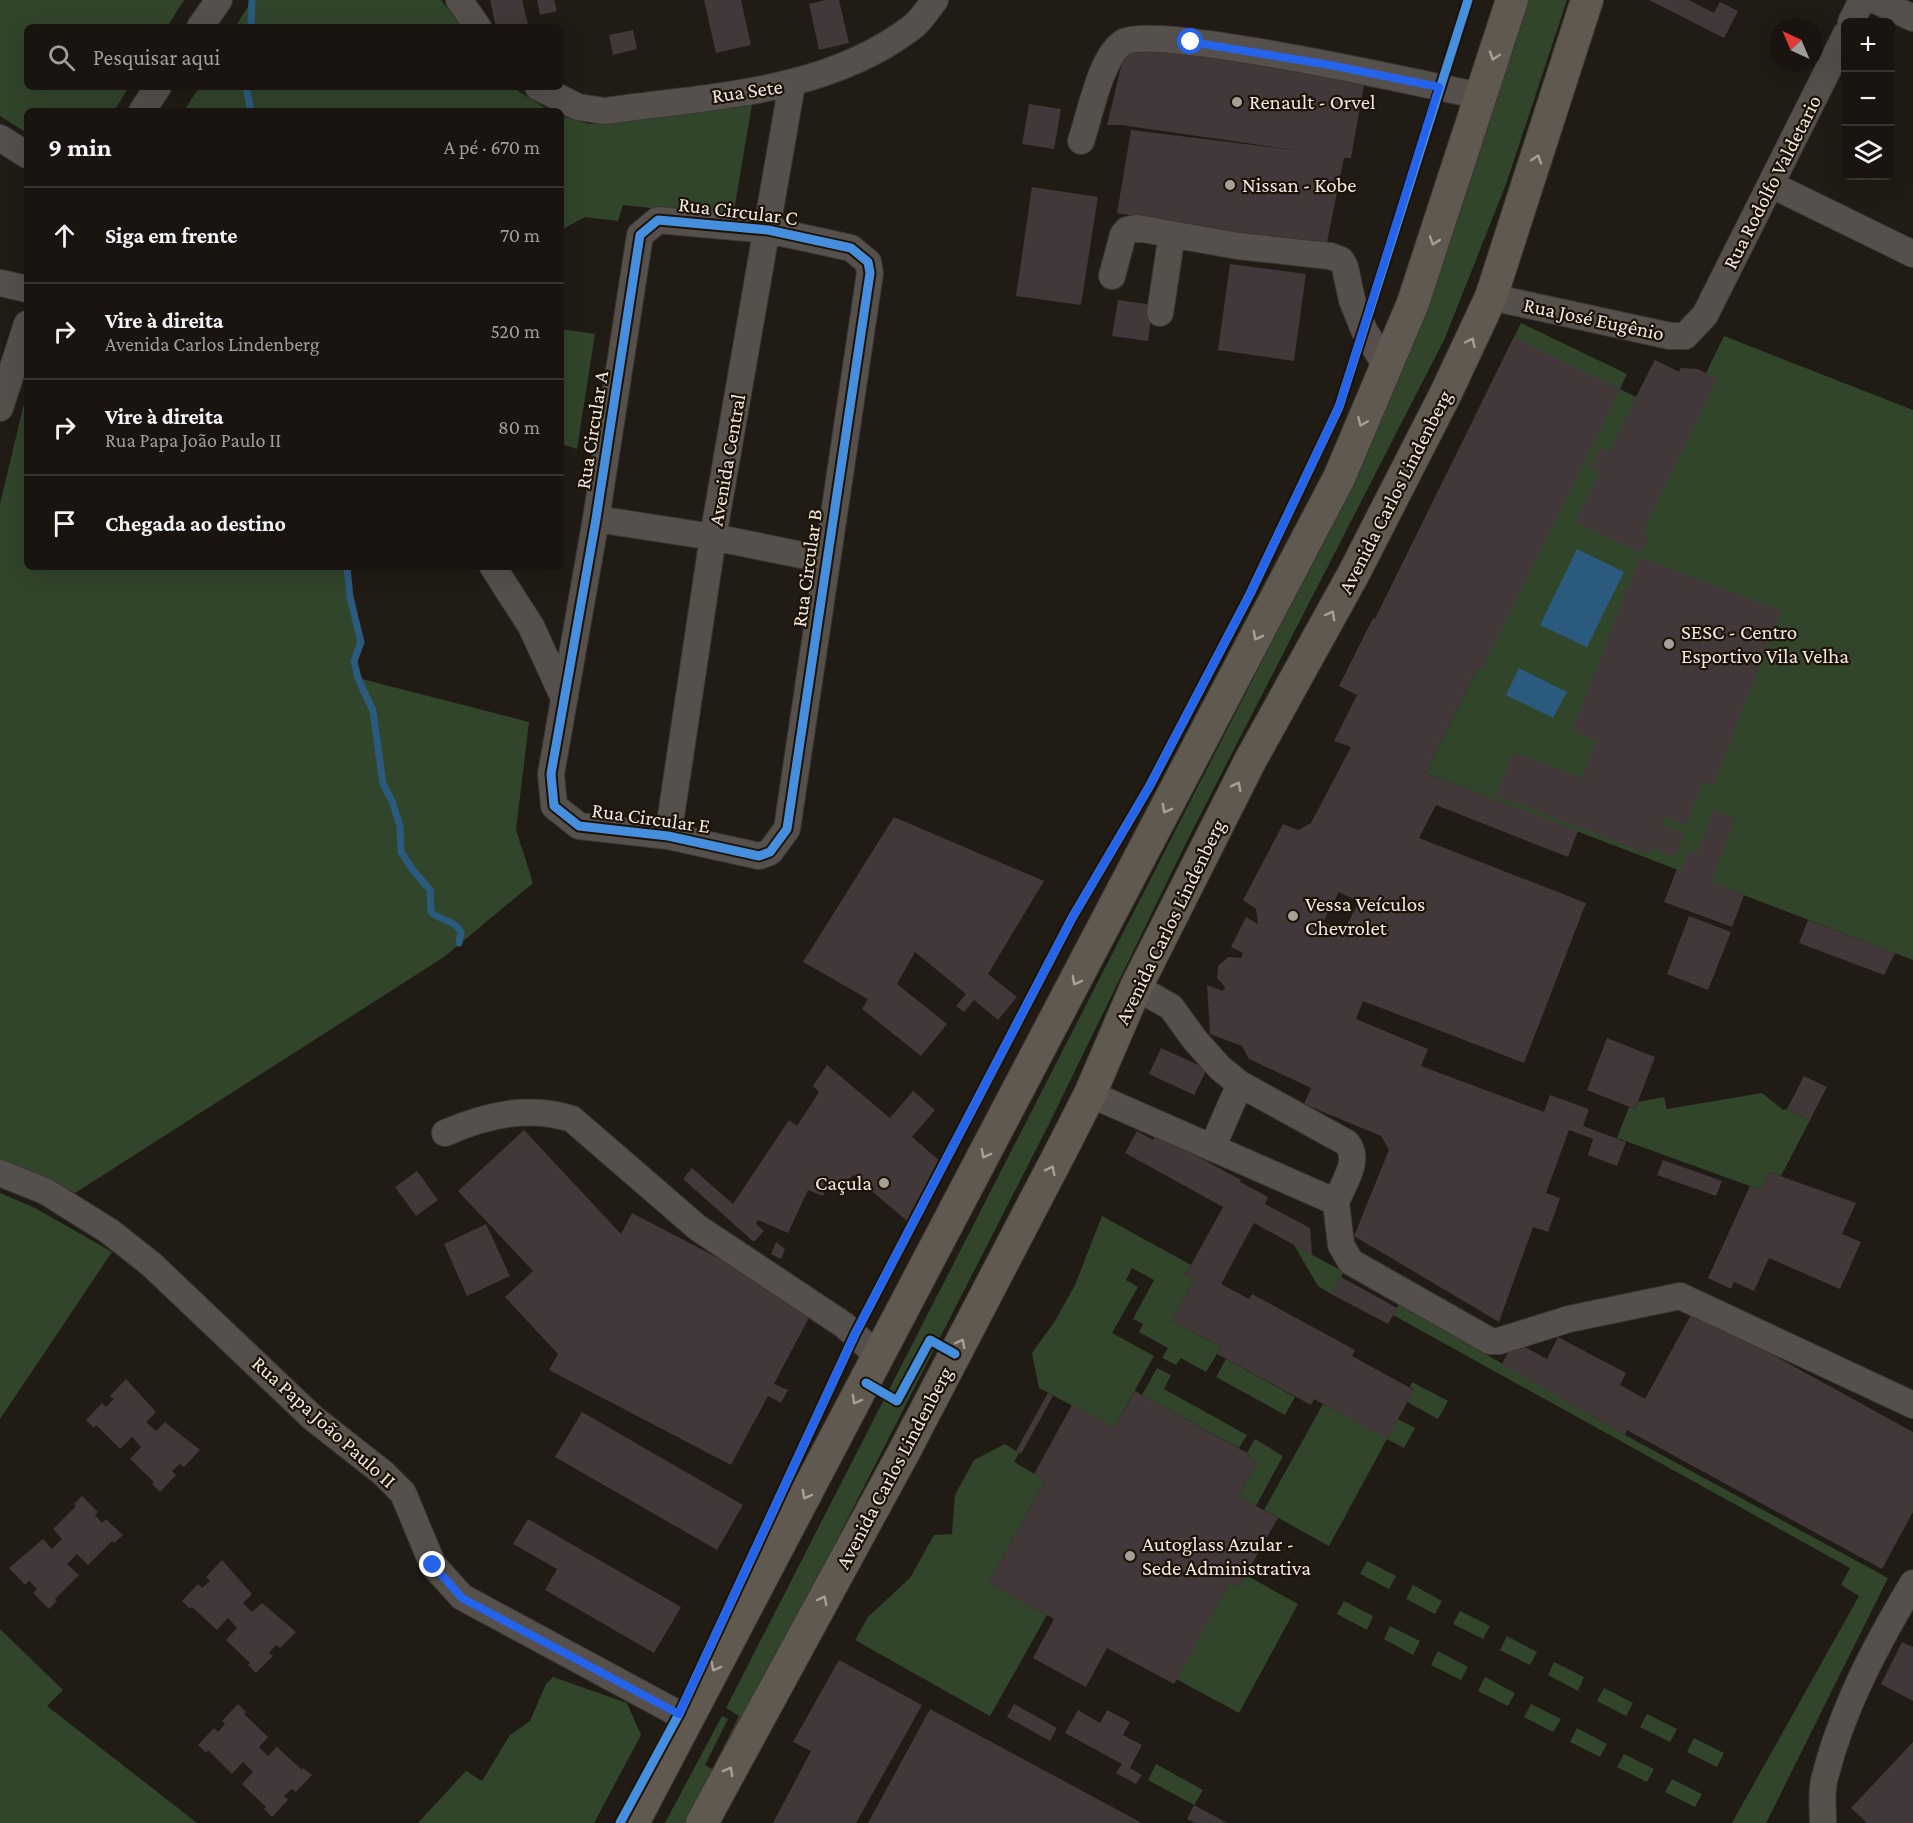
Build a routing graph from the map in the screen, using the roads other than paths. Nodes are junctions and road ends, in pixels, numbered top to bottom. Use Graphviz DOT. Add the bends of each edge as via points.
graph roads {
  1 [pos="219,0"];
  2 [pos="459,0"];
  3 [pos="935,0"];
  4 [pos="1512,0"];
  5 [pos="1587,0"];
  6 [pos="1862,0"];
  7 [pos="1875,0"];
  8 [pos="1853,18"];
  9 [pos="1913,18"];
  10 [pos="202,24"];
  11 [pos="476,24"];
  12 [pos="1841,42"];
  13 [pos="792,84"];
  14 [pos="156,90"];
  15 [pos="544,90"];
  16 [pos="1480,96"];
  17 [pos="144,108"];
  18 [pos="0,138"];
  19 [pos="1081,141"];
  20 [pos="24,153"];
  21 [pos="1772,185"];
  22 [pos="658,220"];
  23 [pos="768,230"];
  24 [pos="1172,234"];
  25 [pos="1913,254"];
  26 [pos="870,273"];
  27 [pos="1112,276"];
  28 [pos="0,283"];
  29 [pos="24,288"];
  30 [pos="1491,297"];
  31 [pos="1160,313"];
  32 [pos="1694,327"];
  33 [pos="24,333"];
  34 [pos="1386,366"];
  35 [pos="0,408"];
  36 [pos="596,519"];
  37 [pos="713,537"];
  38 [pos="826,560"];
  39 [pos="495,570"];
  40 [pos="563,696"];
  41 [pos="552,795"];
  42 [pos="668,836"];
  43 [pos="759,856"];
  44 [pos="1136,987"];
  45 [pos="1240,1084"];
  46 [pos="1090,1094"];
  47 [pos="446,1133"];
  48 [pos="1212,1148"];
  49 [pos="0,1173"];
  50 [pos="1336,1202"];
  51 [pos="879,1357"];
  52 [pos="1913,1405"];
  53 [pos="1913,1583"];
  54 [pos="688,1719"];
  55 [pos="633,1823"];
  56 [pos="702,1823"];
  57 [pos="1823,1823"];
  1 -- 10 [label="street"];
  2 -- 11 [label="street"];
  3 -- 13 [label="street, Rua Sete" via="914,27 872,53"];
  4 -- 16 [label="main road, one-way"];
  30 -- 5 [label="main road, Avenida Carlos Lindenberg, one-way"];
  6 -- 8 [label="street"];
  7 -- 9 [label="street"];
  12 -- 21 [label="street, Rua Rodolfo Valdetario"];
  13 -- 15 [label="street, Rua Sete" via="604,111 578,107"];
  13 -- 23 [label="street, Avenida Central"];
  14 -- 17 [label="street"];
  16 -- 19 [label="street" via="1330,65 1191,42 1137,39 1126,41 1110,54"];
  16 -- 34 [label="main road, one-way" via="1413,303"];
  18 -- 20 [label="street"];
  21 -- 25 [label="street"];
  21 -- 32 [label="street, Rua Rodolfo Valdetario"];
  22 -- 23 [label="street, Rua Circular C"];
  22 -- 36 [label="street, Rua Circular A" via="640,235"];
  23 -- 26 [label="street, Rua Circular C" via="851,248 868,262"];
  23 -- 37 [label="street, Avenida Central"];
  24 -- 27 [label="street" via="1127,230"];
  24 -- 31 [label="street"];
  24 -- 34 [label="street" via="1341,260 1364,330"];
  26 -- 38 [label="street, Rua Circular B"];
  28 -- 29 [label="street"];
  30 -- 32 [label="street, Rua José Eugênio" via="1670,336 1685,336"];
  44 -- 30 [label="main road, Avenida Carlos Lindenberg, one-way" via="1250,761 1354,573"];
  33 -- 35 [label="street"];
  34 -- 51 [label="main road, one-way" via="1339,478 1306,544"];
  36 -- 37 [label="street"];
  36 -- 40 [label="street, Rua Circular A"];
  37 -- 38 [label="street"];
  37 -- 42 [label="street, Avenida Central"];
  38 -- 43 [label="street, Rua Circular B" via="787,829 770,852"];
  39 -- 40 [label="street" via="531,626"];
  40 -- 41 [label="street, Rua Circular A" via="551,774"];
  41 -- 42 [label="street, Rua Circular E" via="554,806 579,826"];
  42 -- 43 [label="street, Rua Circular E"];
  44 -- 45 [label="street" via="1171,1007 1220,1068"];
  44 -- 46 [label="main road, Avenida Carlos Lindenberg"];
  45 -- 48 [label="street"];
  45 -- 50 [label="street" via="1354,1150"];
  46 -- 48 [label="street"];
  56 -- 46 [label="main road, Avenida Carlos Lindenberg, one-way" via="905,1450"];
  47 -- 51 [label="street" via="476,1119 528,1111 572,1119 698,1228 844,1325"];
  48 -- 50 [label="street"];
  49 -- 54 [label="street, Rua Papa João Paulo II" via="45,1191 151,1264 313,1418 383,1473 403,1493 433,1565 462,1598"];
  50 -- 52 [label="street" via="1341,1245 1351,1262 1490,1341 1569,1319 1680,1296"];
  51 -- 54 [label="main road, one-way"];
  53 -- 57 [label="street" via="1848,1705 1824,1783"];
  54 -- 55 [label="main road"];
}
